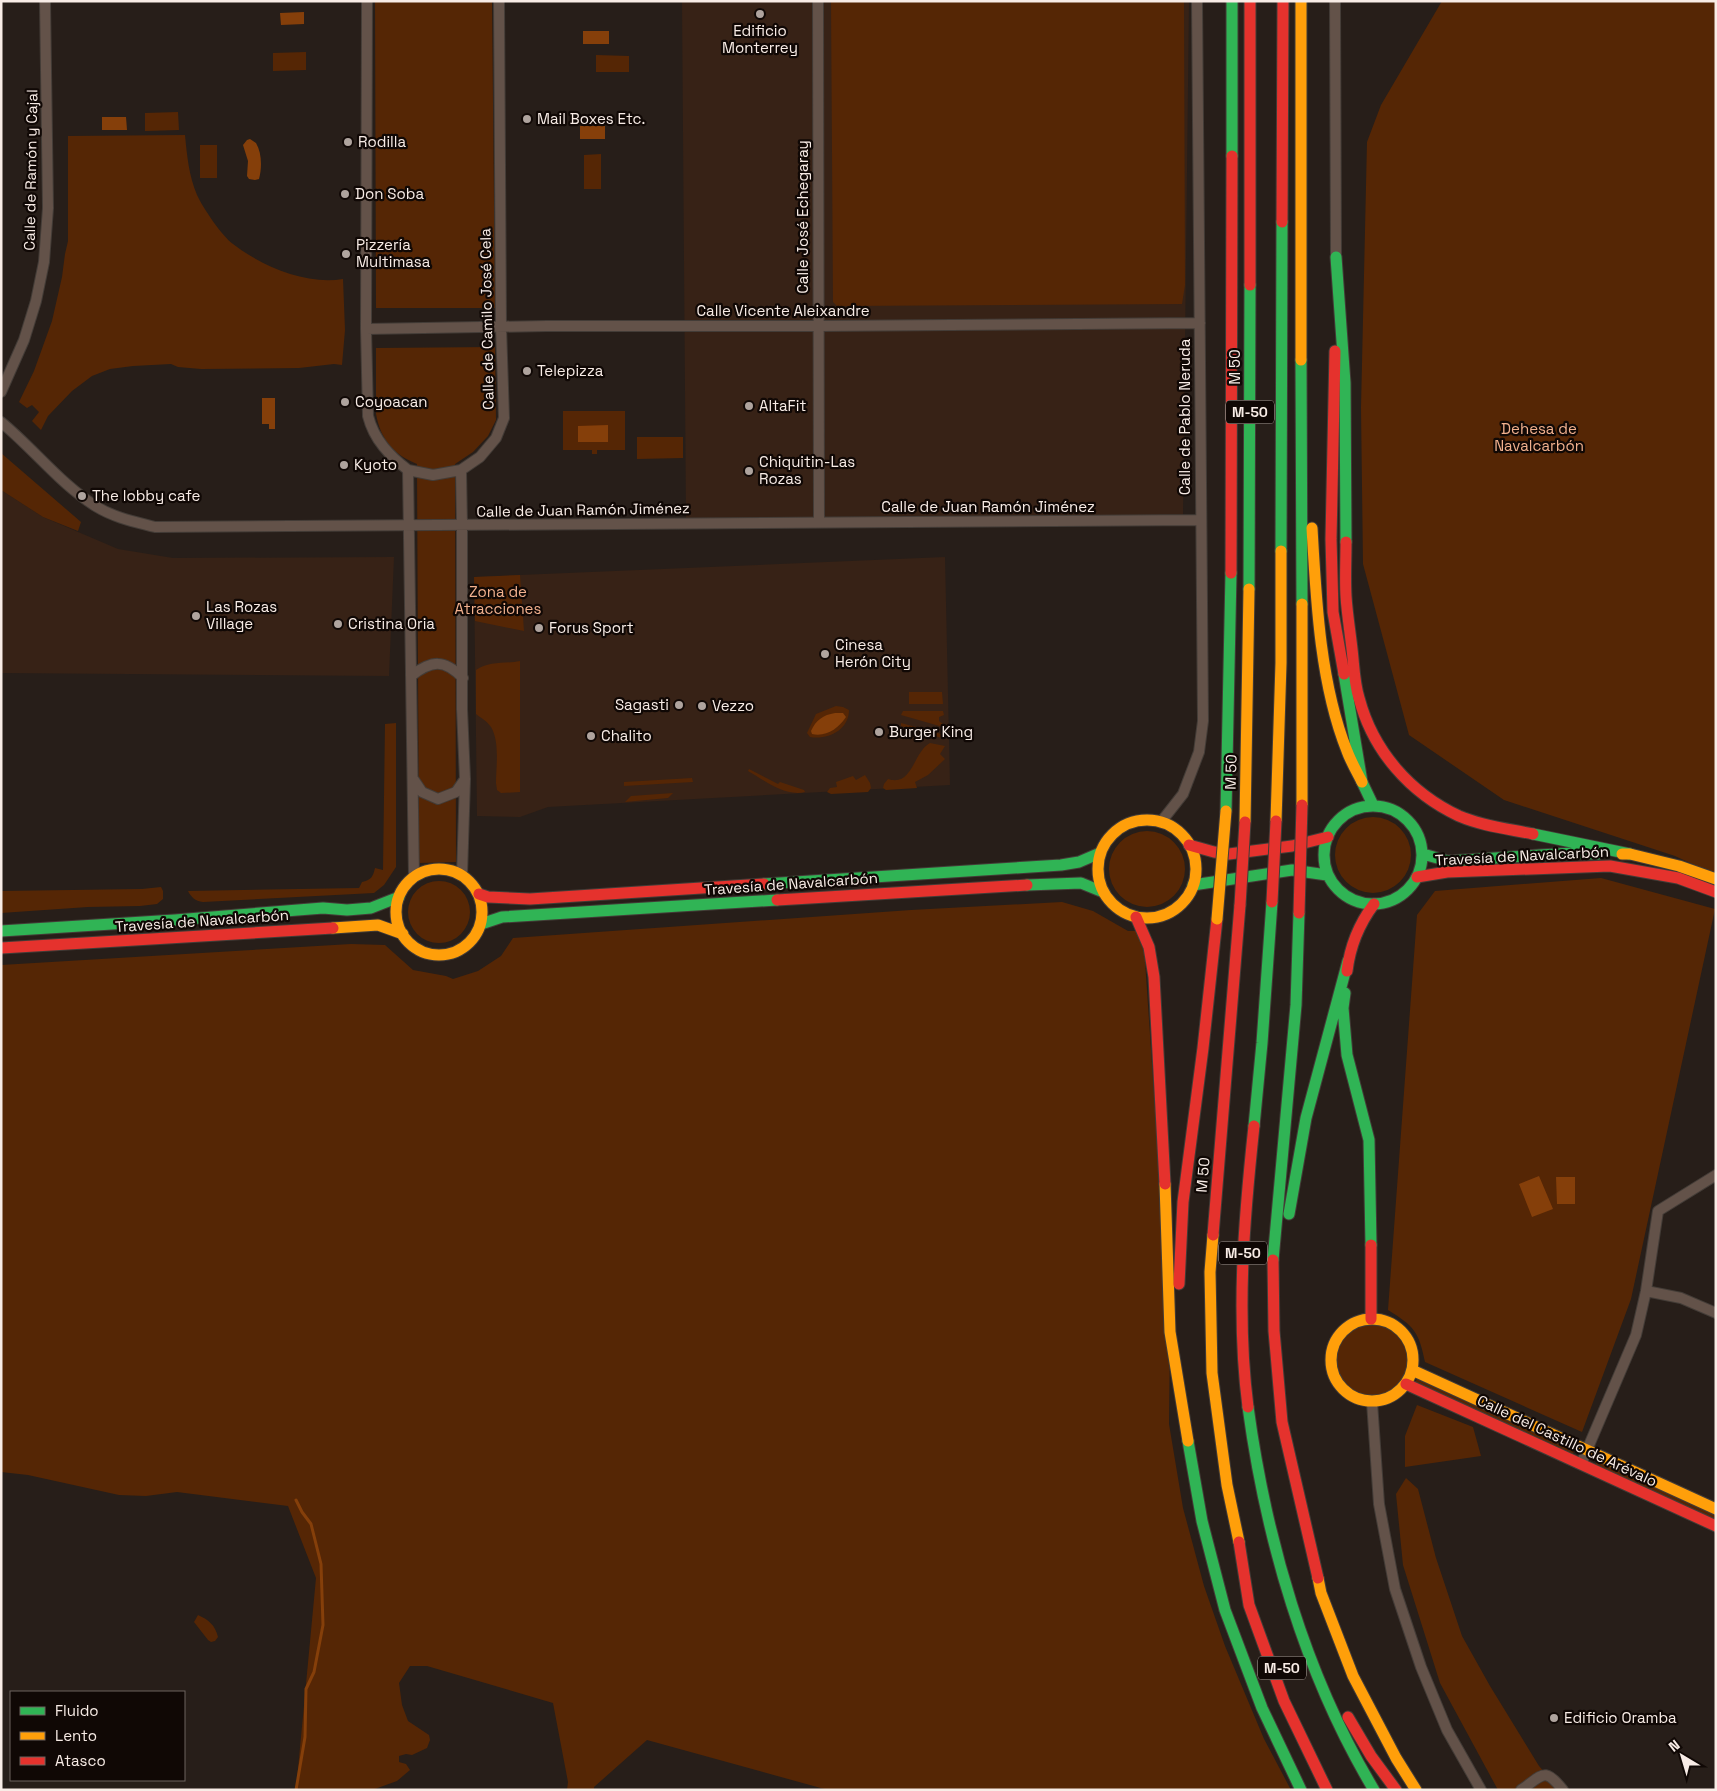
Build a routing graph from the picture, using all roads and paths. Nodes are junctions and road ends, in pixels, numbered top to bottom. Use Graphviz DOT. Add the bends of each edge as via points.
graph roads {
  1 [pos="46,1"];
  2 [pos="367,1"];
  3 [pos="499,1"];
  4 [pos="818,1"];
  5 [pos="1197,1"];
  6 [pos="1232,1"];
  7 [pos="1250,1"];
  8 [pos="1283,1"];
  9 [pos="1301,1"];
  10 [pos="1335,1"];
  11 [pos="1336,257"];
  12 [pos="1302,302"];
  13 [pos="1200,323"];
  14 [pos="818,326"];
  15 [pos="501,328"];
  16 [pos="366,329"];
  17 [pos="1,392"];
  18 [pos="1,422"];
  19 [pos="408,470"];
  20 [pos="460,470"];
  21 [pos="1200,520"];
  22 [pos="819,522"];
  23 [pos="409,526"];
  24 [pos="462,526"];
  25 [pos="411,676"];
  26 [pos="463,678"];
  27 [pos="413,779"];
  28 [pos="465,779"];
  29 [pos="1362,782"];
  30 [pos="1373,806"];
  31 [pos="1161,822"];
  32 [pos="1328,837"];
  33 [pos="1190,845"];
  34 [pos="1100,854"];
  35 [pos="1422,854"];
  36 [pos="1630,854"];
  37 [pos="462,875"];
  38 [pos="1327,875"];
  39 [pos="414,877"];
  40 [pos="1417,877"];
  41 [pos="1716,879"];
  42 [pos="1193,886"];
  43 [pos="1103,892"];
  44 [pos="1716,892"];
  45 [pos="479,894"];
  46 [pos="399,897"];
  47 [pos="1374,904"];
  48 [pos="1136,917"];
  49 [pos="481,924"];
  50 [pos="1,931"];
  51 [pos="402,934"];
  52 [pos="1,948"];
  53 [pos="1348,961"];
  54 [pos="1716,1175"];
  55 [pos="1288,1228"];
  56 [pos="1286,1246"];
  57 [pos="1646,1290"];
  58 [pos="1716,1313"];
  59 [pos="1371,1319"];
  60 [pos="1412,1370"];
  61 [pos="1406,1384"];
  62 [pos="1280,1399"];
  63 [pos="1372,1402"];
  64 [pos="1187,1434"];
  65 [pos="1587,1450"];
  66 [pos="1581,1464"];
  67 [pos="1716,1509"];
  68 [pos="1716,1526"];
  69 [pos="1239,1540"];
  70 [pos="1290,1600"];
  71 [pos="1301,1790"];
  72 [pos="1327,1790"];
  73 [pos="1338,1790"];
  74 [pos="1374,1790"];
  75 [pos="1396,1790"];
  76 [pos="1416,1790"];
  77 [pos="1481,1790"];
  78 [pos="1521,1790"];
  79 [pos="1563,1790"];
  1 -- 17 [label="street, Calle de Ramón y Cajal" via="48,208 44,262 24,340"];
  2 -- 16 [label="street"];
  3 -- 15 [label="street, Calle de Camilo José Cela"];
  4 -- 14 [label="street, Calle José Echegaray"];
  5 -- 13 [label="street, Calle de Pablo Neruda"];
  6 -- 64 [label="main road, bridge" via="1232,508 1226,810 1203,1048 1182,1202 1180,1356"];
  7 -- 69 [label="main road, M 50 / M-50, bridge" via="1249,644 1244,822 1210,1272 1212,1373 1227,1485"];
  8 -- 70 [label="main road, M-50, bridge" via="1281,663 1272,902 1244,1240 1242,1301 1252,1438 1273,1542"];
  9 -- 12 [label="main road"];
  10 -- 11 [label="street"];
  11 -- 29 [label="main road" via="1331,539 1333,612"];
  11 -- 36 [label="main road" via="1345,383 1346,596 1358,696 1366,721 1396,769 1415,789 1460,816"];
  12 -- 29 [label="main road" via="1311,450 1311,513 1322,654 1344,746"];
  12 -- 62 [label="main road, bridge" via="1302,804 1296,1005 1273,1262 1274,1331"];
  13 -- 14 [label="street, Calle Vicente Aleixandre"];
  13 -- 21 [label="street, Calle de Pablo Neruda"];
  14 -- 15 [label="street, Calle Vicente Aleixandre"];
  14 -- 22 [label="street, Calle José Echegaray"];
  15 -- 16 [label="street, Calle Vicente Aleixandre"];
  15 -- 20 [label="street, Calle de Camilo José Cela" via="504,418 496,438 480,457"];
  16 -- 19 [label="street" via="371,428 392,457"];
  18 -- 23 [label="street, Calle de Juan Ramón Jiménez" via="68,485 98,507 125,520 156,528"];
  19 -- 20 [label="street" via="433,474"];
  19 -- 23 [label="street"];
  20 -- 24 [label="street"];
  21 -- 22 [label="street, Calle de Juan Ramón Jiménez"];
  21 -- 31 [label="street, Calle de Pablo Neruda" via="1203,721 1199,752 1183,794"];
  22 -- 24 [label="street, Calle de Juan Ramón Jiménez"];
  23 -- 24 [label="street, Calle de Juan Ramón Jiménez"];
  23 -- 25 [label="street"];
  24 -- 26 [label="street"];
  25 -- 26 [label="street" via="437,663 448,665"];
  25 -- 27 [label="street"];
  26 -- 28 [label="street"];
  27 -- 28 [label="street" via="422,792 438,798 456,792"];
  27 -- 39 [label="street"];
  28 -- 37 [label="street"];
  29 -- 30 [label="main road"];
  30 -- 32 [label="main road" via="1357,808 1343,816"];
  30 -- 35 [label="main road, Travesía de Navalcarbón" via="1388,808 1413,825 1420,839"];
  31 -- 33 [label="main road" via="1173,827"];
  31 -- 34 [label="main road" via="1132,822 1107,840"];
  32 -- 33 [label="main road" via="1292,846 1229,854"];
  32 -- 38 [label="main road" via="1324,857"];
  33 -- 42 [label="main road" via="1196,865"];
  34 -- 43 [label="main road" via="1098,873"];
  34 -- 45 [label="main road, Travesía de Navalcarbón" via="1061,865 530,899"];
  35 -- 36 [label="main road, Travesía de Navalcarbón" via="1448,862 1573,854"];
  35 -- 40 [label="main road, Travesía de Navalcarbón"];
  36 -- 41 [label="main road, Travesía de Navalcarbón"];
  37 -- 39 [label="main road" via="438,869"];
  37 -- 45 [label="main road"];
  38 -- 42 [label="main road" via="1292,870"];
  38 -- 47 [label="main road, Travesía de Navalcarbón" via="1340,892 1362,903"];
  39 -- 46 [label="main road"];
  40 -- 44 [label="main road, Travesía de Navalcarbón" via="1447,872 1610,866 1678,878"];
  40 -- 47 [label="main road, Travesía de Navalcarbón" via="1399,897"];
  42 -- 48 [label="main road" via="1188,896 1170,912 1148,918"];
  43 -- 48 [label="main road, Travesía de Navalcarbón" via="1117,908"];
  43 -- 49 [label="main road, Travesía de Navalcarbón" via="1081,883 1062,883 502,917"];
  45 -- 49 [label="main road"];
  46 -- 50 [label="main road, Travesía de Navalcarbón" via="372,908 323,908"];
  46 -- 51 [label="main road" via="396,910"];
  47 -- 53 [label="main road" via="1360,926"];
  48 -- 64 [label="main road" via="1149,948 1154,977 1170,1332"];
  49 -- 51 [label="main road, Travesía de Navalcarbón" via="468,945 445,955 421,951"];
  51 -- 52 [label="main road, Travesía de Navalcarbón" via="378,925"];
  53 -- 55 [label="main road" via="1306,1120"];
  53 -- 59 [label="main road" via="1343,1008 1347,1055 1369,1140"];
  54 -- 57 [label="street" via="1658,1212"];
  56 -- 62 [label="main road"];
  57 -- 58 [label="street" via="1681,1298"];
  57 -- 65 [label="street" via="1636,1335"];
  59 -- 60 [label="main road" via="1384,1320 1404,1334 1414,1358"];
  59 -- 63 [label="main road" via="1358,1321 1342,1332 1332,1348 1330,1361 1338,1386 1359,1400"];
  60 -- 61 [label="main road"];
  60 -- 65 [label="main road, Calle del Castillo de Arévalo"];
  61 -- 63 [label="main road" via="1385,1400"];
  61 -- 66 [label="main road, Calle del Castillo de Arévalo"];
  62 -- 76 [label="main road" via="1282,1422 1321,1593 1353,1676"];
  63 -- 77 [label="street" via="1379,1504 1395,1589 1421,1667 1447,1730"];
  64 -- 71 [label="main road" via="1202,1521 1225,1610 1262,1708"];
  65 -- 66 [label="street"];
  65 -- 67 [label="main road, Calle del Castillo de Arévalo"];
  66 -- 68 [label="main road, Calle del Castillo de Arévalo"];
  69 -- 72 [label="main road" via="1249,1605 1284,1701"];
  69 -- 73 [label="main road, M-50" via="1293,1698"];
  70 -- 74 [label="main road, M-50" via="1335,1716"];
  70 -- 75 [label="main road" via="1317,1649 1343,1708 1371,1756"];
  78 -- 79 [label="street" via="1546,1775 1553,1777"];
}
